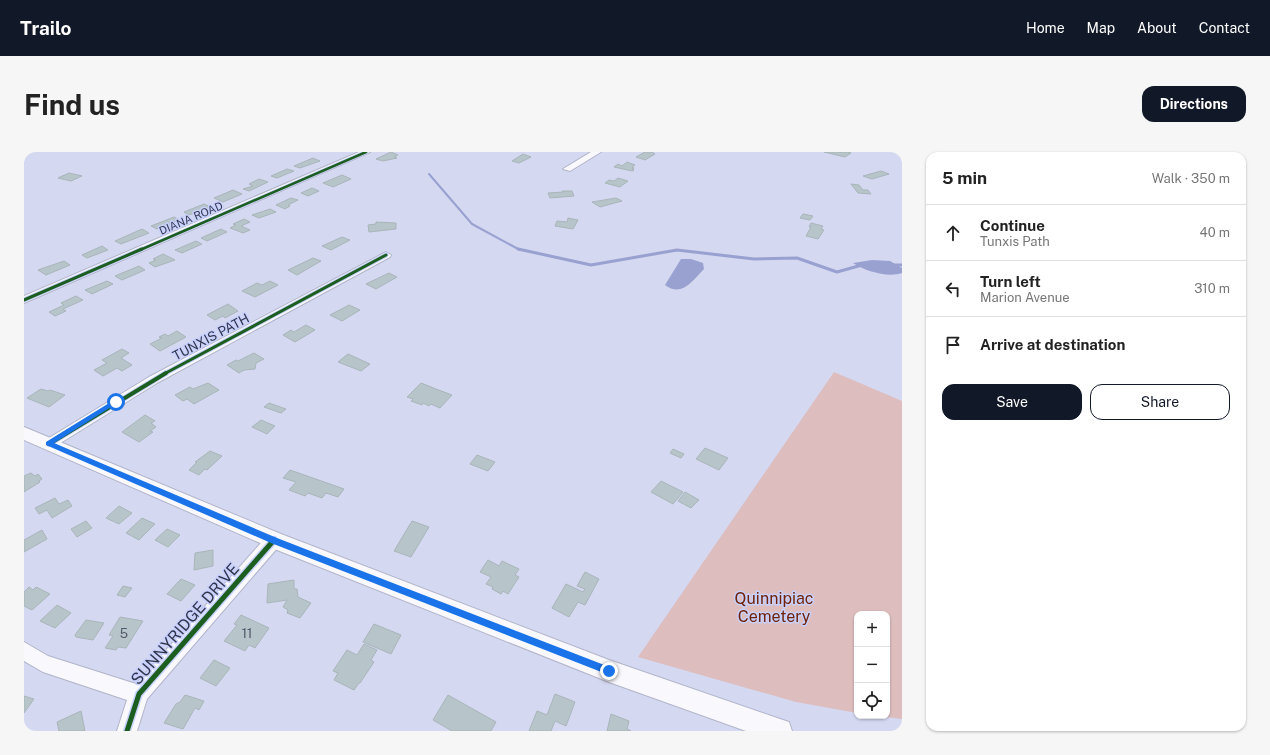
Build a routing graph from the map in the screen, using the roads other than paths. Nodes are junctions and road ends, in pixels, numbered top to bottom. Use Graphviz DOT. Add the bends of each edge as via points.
graph roads {
  1 [pos="366,152"];
  2 [pos="597,152"];
  3 [pos="567,169"];
  4 [pos="386,255"];
  5 [pos="24,300"];
  6 [pos="24,433"];
  7 [pos="49,444"];
  8 [pos="274,540"];
  9 [pos="24,651"];
  10 [pos="139,694"];
  11 [pos="128,731"];
  12 [pos="780,731"];
  1 -- 5 [label="street, DIANA ROAD"];
  2 -- 3 [label="street"];
  4 -- 7 [label="street, TUNXIS PATH" via="153,380"];
  6 -- 7 [label="main road"];
  7 -- 8 [label="main road"];
  8 -- 10 [label="street, SUNNYRIDGE DRIVE"];
  8 -- 12 [label="main road" via="609,671"];
  9 -- 10 [label="street" via="43,663"];
  10 -- 11 [label="street, SUNNYRIDGE DRIVE"];
}
